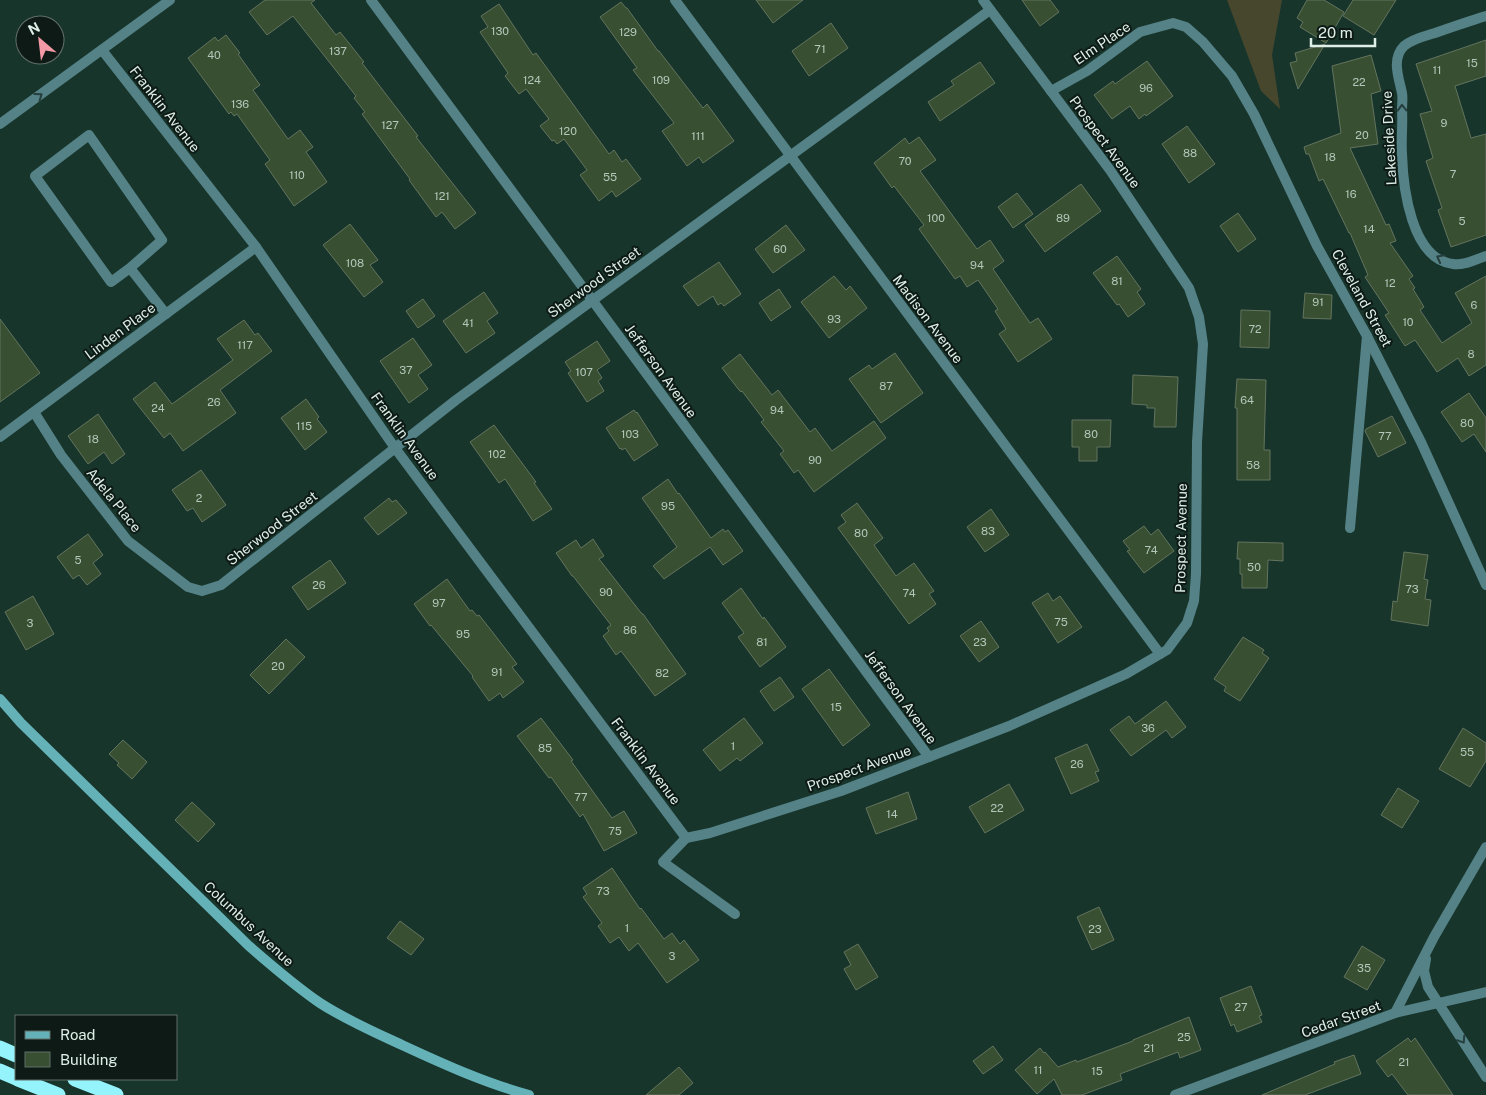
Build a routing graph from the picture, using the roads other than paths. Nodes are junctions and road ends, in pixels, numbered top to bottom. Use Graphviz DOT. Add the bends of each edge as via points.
graph roads {
  1 [pos="170,0"];
  2 [pos="371,0"];
  3 [pos="675,0"];
  4 [pos="983,0"];
  5 [pos="990,10"];
  6 [pos="1486,16"];
  7 [pos="1197,36"];
  8 [pos="102,50"];
  9 [pos="1051,91"];
  10 [pos="0,124"];
  11 [pos="790,156"];
  12 [pos="256,248"];
  13 [pos="1486,256"];
  14 [pos="130,268"];
  15 [pos="592,300"];
  16 [pos="166,314"];
  17 [pos="1367,336"];
  18 [pos="34,412"];
  19 [pos="0,437"];
  20 [pos="395,448"];
  21 [pos="1350,528"];
  22 [pos="221,585"];
  23 [pos="1486,585"];
  24 [pos="1160,654"];
  25 [pos="0,699"];
  26 [pos="929,757"];
  27 [pos="686,838"];
  28 [pos="1486,847"];
  29 [pos="735,914"];
  30 [pos="1434,937"];
  31 [pos="1486,992"];
  32 [pos="1437,1003"];
  33 [pos="1396,1014"];
  34 [pos="0,1048"];
  35 [pos="15,1055"];
  36 [pos="0,1071"];
  37 [pos="15,1077"];
  38 [pos="1486,1078"];
  39 [pos="22,1080"];
  40 [pos="78,1080"];
  41 [pos="1201,1085"];
  42 [pos="58,1095"];
  43 [pos="116,1095"];
  44 [pos="529,1095"];
  45 [pos="1174,1095"];
  46 [pos="1207,1095"];
  1 -- 8 [label="street"];
  2 -- 15 [label="street, Jefferson Avenue"];
  3 -- 11 [label="street, Madison Avenue"];
  4 -- 5 [label="street, Prospect Avenue"];
  5 -- 9 [label="street, Prospect Avenue"];
  5 -- 11 [label="street, Sherwood Street"];
  13 -- 6 [label="street, Lakeside Drive, one-way" via="1453,264 1438,259 1427,250 1419,236 1404,186 1402,95 1397,68 1398,55 1415,39"];
  7 -- 9 [label="street, Elm Place" via="1186,27 1173,23 1140,32 1087,71"];
  7 -- 17 [label="street, Cleveland Street" via="1232,76 1254,114 1317,246"];
  10 -- 8 [label="street, one-way"];
  8 -- 12 [label="street, Franklin Avenue"];
  9 -- 24 [label="street, Prospect Avenue" via="1110,170 1189,288 1199,318 1203,344 1197,442 1194,601 1187,623 1167,650"];
  11 -- 15 [label="street, Sherwood Street"];
  11 -- 24 [label="street, Madison Avenue"];
  12 -- 16 [label="street, Linden Place"];
  12 -- 20 [label="street, Franklin Avenue"];
  14 -- 14 [label="street" via="162,240 89,135 35,176 111,282"];
  14 -- 16 [label="street"];
  15 -- 20 [label="street, Sherwood Street"];
  15 -- 26 [label="street, Jefferson Avenue"];
  16 -- 18 [label="street, Linden Place"];
  17 -- 21 [label="street"];
  17 -- 23 [label="street, Cleveland Street" via="1421,442"];
  18 -- 19 [label="street, Linden Place"];
  18 -- 22 [label="street, Adela Place" via="61,455 128,541 188,587 202,591"];
  20 -- 22 [label="street, Sherwood Street"];
  20 -- 27 [label="street, Franklin Avenue"];
  24 -- 26 [label="street, Prospect Avenue" via="1126,674"];
  25 -- 44 [label="street, Columbus Avenue" via="28,730 283,976 358,1026 445,1065"];
  26 -- 27 [label="street, Prospect Avenue" via="841,791"];
  27 -- 29 [label="street" via="662,862"];
  28 -- 30 [label="street, Cedar Street"];
  30 -- 32 [label="street" via="1424,970 1428,987"];
  30 -- 33 [label="street, Cedar Street"];
  31 -- 32 [label="street"];
  32 -- 33 [label="street"];
  32 -- 38 [label="street, one-way"];
  33 -- 41 [label="street, Cedar Street"];
  34 -- 35 [label="highway"];
  36 -- 37 [label="highway"];
  39 -- 42 [label="highway"];
  40 -- 43 [label="highway"];
  41 -- 45 [label="street, Cedar Street"];
  41 -- 46 [label="street"];
}
